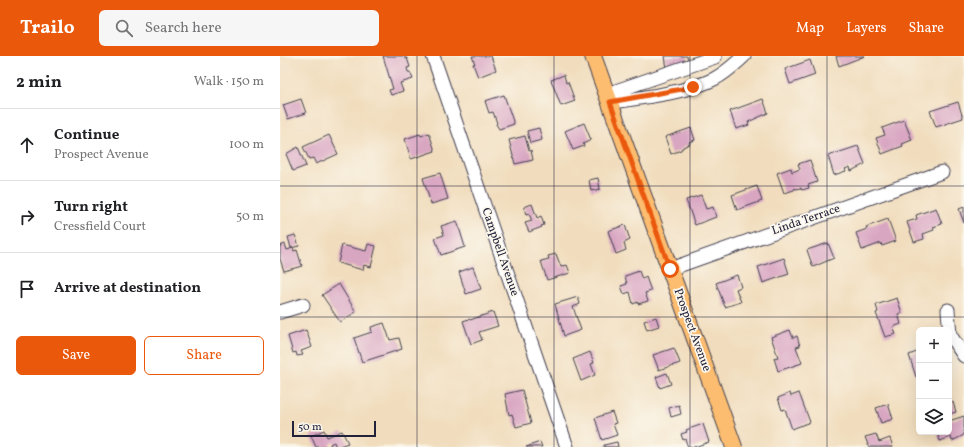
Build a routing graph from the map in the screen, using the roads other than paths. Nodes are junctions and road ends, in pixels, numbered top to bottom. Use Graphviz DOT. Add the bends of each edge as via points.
graph roads {
  1 [pos="433,56"];
  2 [pos="593,56"];
  3 [pos="744,56"];
  4 [pos="715,57"];
  5 [pos="608,98"];
  6 [pos="942,172"];
  7 [pos="670,269"];
  8 [pos="303,305"];
  9 [pos="948,310"];
  10 [pos="280,312"];
  11 [pos="964,356"];
  12 [pos="567,447"];
  13 [pos="734,447"];
  1 -- 12 [label="street, Campbell Avenue"];
  2 -- 5 [label="main road, Prospect Avenue"];
  3 -- 5 [label="street" via="715,78 693,87"];
  4 -- 5 [label="street"];
  5 -- 7 [label="main road, Prospect Avenue"];
  6 -- 7 [label="street, Linda Terrace"];
  7 -- 13 [label="main road, Prospect Avenue"];
  8 -- 10 [label="street"];
  9 -- 11 [label="street" via="950,335"];
}
